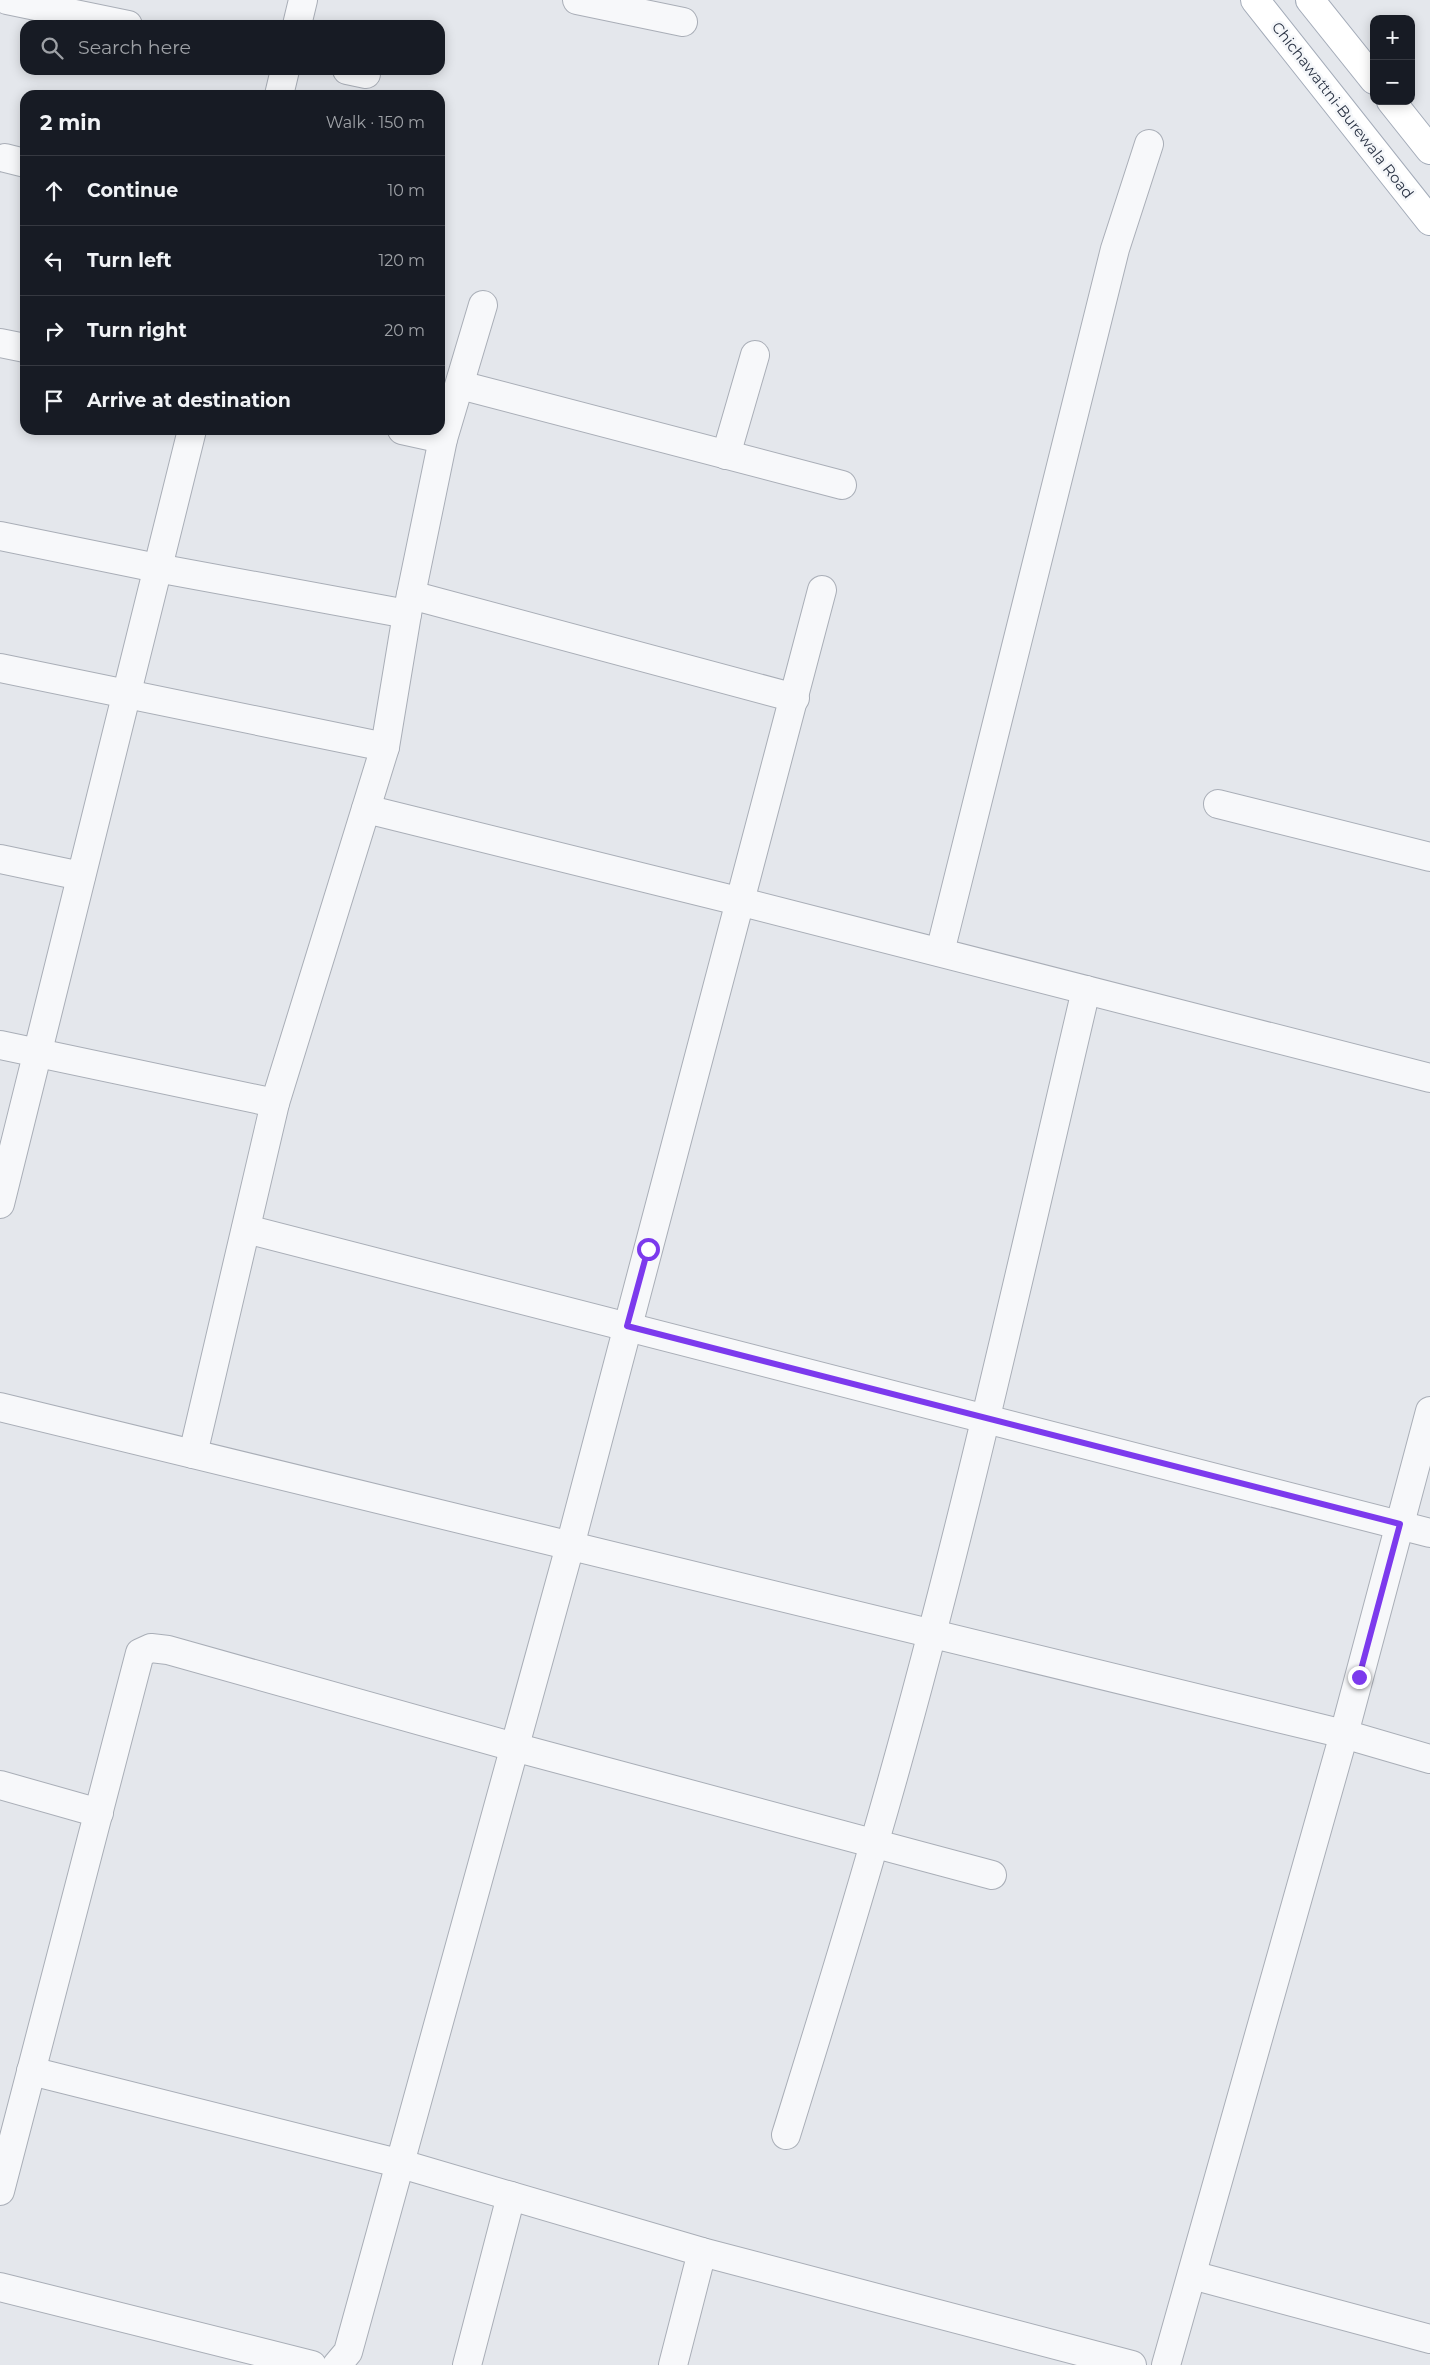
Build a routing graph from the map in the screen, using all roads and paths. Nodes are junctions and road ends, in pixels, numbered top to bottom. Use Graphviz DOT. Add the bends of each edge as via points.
graph roads {
  1 [pos="7,0"];
  2 [pos="303,0"];
  3 [pos="577,0"];
  4 [pos="1255,0"];
  5 [pos="1310,0"];
  6 [pos="104,20"];
  7 [pos="298,20"];
  8 [pos="682,22"];
  9 [pos="284,75"];
  10 [pos="1370,75"];
  11 [pos="280,90"];
  12 [pos="1394,105"];
  13 [pos="1149,144"];
  14 [pos="1430,150"];
  15 [pos="1430,221"];
  16 [pos="483,305"];
  17 [pos="0,343"];
  18 [pos="20,347"];
  19 [pos="755,355"];
  20 [pos="460,385"];
  21 [pos="445,433"];
  22 [pos="191,435"];
  23 [pos="425,435"];
  24 [pos="444,435"];
  25 [pos="443,439"];
  26 [pos="726,455"];
  27 [pos="842,485"];
  28 [pos="0,536"];
  29 [pos="157,568"];
  30 [pos="822,590"];
  31 [pos="409,604"];
  32 [pos="0,668"];
  33 [pos="126,695"];
  34 [pos="795,698"];
  35 [pos="385,747"];
  36 [pos="1218,804"];
  37 [pos="366,809"];
  38 [pos="1430,857"];
  39 [pos="0,859"];
  40 [pos="81,876"];
  41 [pos="742,902"];
  42 [pos="940,952"];
  43 [pos="1086,990"];
  44 [pos="0,1045"];
  45 [pos="37,1054"];
  46 [pos="1430,1078"];
  47 [pos="276,1103"];
  48 [pos="0,1204"];
  49 [pos="246,1229"];
  50 [pos="627,1326"];
  51 [pos="0,1407"];
  52 [pos="1430,1411"];
  53 [pos="985,1418"];
  54 [pos="193,1454"];
  55 [pos="1400,1524"];
  56 [pos="1430,1533"];
  57 [pos="570,1546"];
  58 [pos="931,1634"];
  59 [pos="1344,1734"];
  60 [pos="514,1747"];
  61 [pos="1430,1759"];
  62 [pos="0,1785"];
  63 [pos="99,1812"];
  64 [pos="874,1844"];
  65 [pos="992,1875"];
  66 [pos="31,2071"];
  67 [pos="786,2135"];
  68 [pos="398,2163"];
  69 [pos="0,2192"];
  70 [pos="511,2196"];
  71 [pos="702,2252"];
  72 [pos="1192,2275"];
  73 [pos="0,2287"];
  74 [pos="1430,2339"];
  75 [pos="312,2365"];
  76 [pos="337,2365"];
  77 [pos="467,2365"];
  78 [pos="673,2365"];
  79 [pos="1132,2365"];
  80 [pos="1166,2365"];
  1 -- 6 [label="street"];
  2 -- 7 [label="street"];
  3 -- 8 [label="street"];
  4 -- 15 [label="main road, Chichawattni-Burewala Road"];
  5 -- 10 [label="main road"];
  9 -- 11 [label="street"];
  12 -- 14 [label="main road"];
  13 -- 42 [label="street" via="1115,249"];
  16 -- 20 [label="street"];
  17 -- 18 [label="street"];
  19 -- 26 [label="street"];
  20 -- 21 [label="street"];
  20 -- 26 [label="street"];
  22 -- 29 [label="street"];
  23 -- 25 [label="street"];
  24 -- 25 [label="street"];
  25 -- 31 [label="street"];
  26 -- 27 [label="street"];
  28 -- 29 [label="street"];
  29 -- 31 [label="street"];
  29 -- 33 [label="street"];
  30 -- 34 [label="street"];
  31 -- 34 [label="street"];
  31 -- 35 [label="street"];
  32 -- 33 [label="street"];
  33 -- 35 [label="street"];
  33 -- 40 [label="street"];
  34 -- 41 [label="street"];
  35 -- 37 [label="street"];
  36 -- 38 [label="street"];
  37 -- 41 [label="street"];
  37 -- 47 [label="street"];
  39 -- 40 [label="street"];
  40 -- 45 [label="street"];
  41 -- 42 [label="street"];
  41 -- 50 [label="street"];
  42 -- 43 [label="street"];
  43 -- 46 [label="street"];
  43 -- 53 [label="street"];
  44 -- 45 [label="street"];
  45 -- 47 [label="street"];
  45 -- 48 [label="street"];
  47 -- 49 [label="street"];
  49 -- 50 [label="street"];
  49 -- 54 [label="street"];
  50 -- 53 [label="street"];
  50 -- 57 [label="street"];
  51 -- 54 [label="street"];
  52 -- 55 [label="street"];
  53 -- 55 [label="street"];
  53 -- 58 [label="street"];
  54 -- 57 [label="street"];
  55 -- 56 [label="street"];
  55 -- 59 [label="street"];
  57 -- 58 [label="street"];
  57 -- 60 [label="street"];
  58 -- 59 [label="street"];
  58 -- 64 [label="street"];
  59 -- 61 [label="street"];
  59 -- 72 [label="street"];
  60 -- 63 [label="street" via="168,1650 151,1648 140,1653"];
  60 -- 64 [label="street"];
  60 -- 68 [label="street"];
  62 -- 63 [label="street"];
  63 -- 66 [label="street"];
  64 -- 65 [label="street"];
  64 -- 67 [label="street"];
  66 -- 68 [label="street"];
  66 -- 69 [label="street"];
  68 -- 70 [label="street"];
  68 -- 76 [label="street" via="348,2352"];
  70 -- 71 [label="street"];
  70 -- 77 [label="street"];
  71 -- 78 [label="street"];
  71 -- 79 [label="street"];
  72 -- 74 [label="street"];
  72 -- 80 [label="street"];
  73 -- 75 [label="street"];
}
